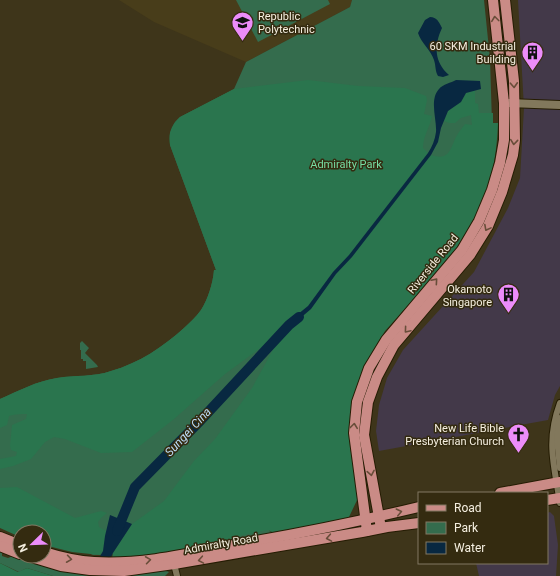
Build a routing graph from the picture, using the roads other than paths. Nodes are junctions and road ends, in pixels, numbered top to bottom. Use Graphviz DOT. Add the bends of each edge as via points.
graph roads {
  1 [pos="493,0"];
  2 [pos="505,0"];
  3 [pos="510,103"];
  4 [pos="560,105"];
  5 [pos="560,403"];
  6 [pos="560,418"];
  7 [pos="560,468"];
  8 [pos="558,482"];
  9 [pos="505,492"];
  10 [pos="548,500"];
  11 [pos="560,500"];
  12 [pos="418,507"];
  13 [pos="379,517"];
  14 [pos="365,520"];
  15 [pos="418,522"];
  16 [pos="381,528"];
  17 [pos="367,531"];
  18 [pos="0,537"];
  19 [pos="12,542"];
  20 [pos="0,546"];
  21 [pos="12,551"];
  22 [pos="52,555"];
  23 [pos="52,563"];
  24 [pos="174,564"];
  25 [pos="93,566"];
  26 [pos="107,566"];
  27 [pos="177,576"];
  3 -- 1 [label="main road, Riverside Road, one-way"];
  2 -- 3 [label="main road, Riverside Road, one-way" via="514,81"];
  3 -- 4 [label="street"];
  3 -- 13 [label="main road, Riverside Road, one-way" via="515,140 502,192 488,226 470,255 394,345 377,377 368,402 364,435"];
  14 -- 3 [label="main road, Riverside Road, one-way" via="354,433 357,402 369,368 386,340 454,261 479,221 500,163"];
  5 -- 8 [label="street" via="552,430 552,455"];
  6 -- 7 [label="street" via="557,438"];
  8 -- 9 [label="main road"];
  8 -- 11 [label="street"];
  10 -- 11 [label="main road"];
  13 -- 12 [label="main road, Admiralty Road, one-way"];
  13 -- 14 [label="main road, Admiralty Road"];
  13 -- 16 [label="main road, Riverside Road"];
  14 -- 17 [label="main road, Riverside Road"];
  26 -- 14 [label="main road, Admiralty Road, one-way" via="171,557"];
  15 -- 16 [label="main road, Admiralty Road"];
  16 -- 17 [label="main road, Admiralty Road"];
  17 -- 24 [label="main road, Admiralty Road, one-way"];
  18 -- 19 [label="main road"];
  20 -- 21 [label="main road"];
  22 -- 25 [label="main road, Admiralty Road, one-way"];
  23 -- 25 [label="main road, Admiralty Road" via="61,566"];
  24 -- 26 [label="main road, Admiralty Road" via="124,571"];
  24 -- 27 [label="street"];
  25 -- 26 [label="main road, Admiralty Road"];
}
